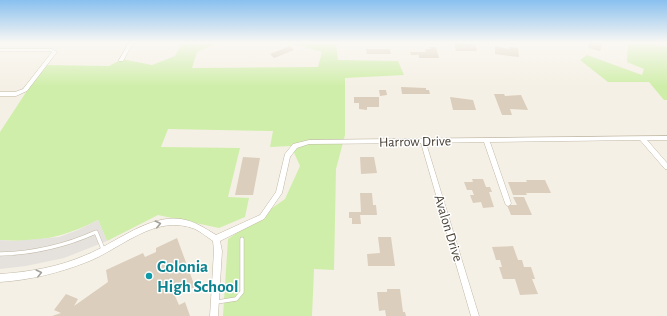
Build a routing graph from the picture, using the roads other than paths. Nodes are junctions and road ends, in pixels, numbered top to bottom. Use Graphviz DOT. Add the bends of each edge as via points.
graph roads {
  1 [pos="50,58"];
  2 [pos="0,94"];
  3 [pos="642,138"];
  4 [pos="667,138"];
  5 [pos="486,140"];
  6 [pos="423,141"];
  7 [pos="667,168"];
  8 [pos="508,203"];
  9 [pos="216,239"];
  10 [pos="242,239"];
  11 [pos="104,250"];
  12 [pos="0,254"];
  13 [pos="0,278"];
  14 [pos="215,302"];
  15 [pos="214,316"];
  16 [pos="475,316"];
  1 -- 2 [label="street" via="25,90"];
  3 -- 4 [label="street, Harrow Drive"];
  3 -- 5 [label="street, Harrow Drive"];
  3 -- 7 [label="street"];
  5 -- 6 [label="street, Harrow Drive"];
  5 -- 8 [label="street"];
  6 -- 9 [label="street, Harrow Drive" via="309,142 295,146 287,156 279,193 262,218"];
  6 -- 16 [label="street, Avalon Drive"];
  11 -- 9 [label="street, one-way" via="140,229 159,223 179,221 197,225"];
  9 -- 14 [label="street" via="218,251"];
  10 -- 14 [label="lane" via="242,292 236,299"];
  11 -- 12 [label="lane" via="96,232 28,253"];
  13 -- 11 [label="street, one-way" via="32,275 55,269"];
  14 -- 15 [label="street"];
}
